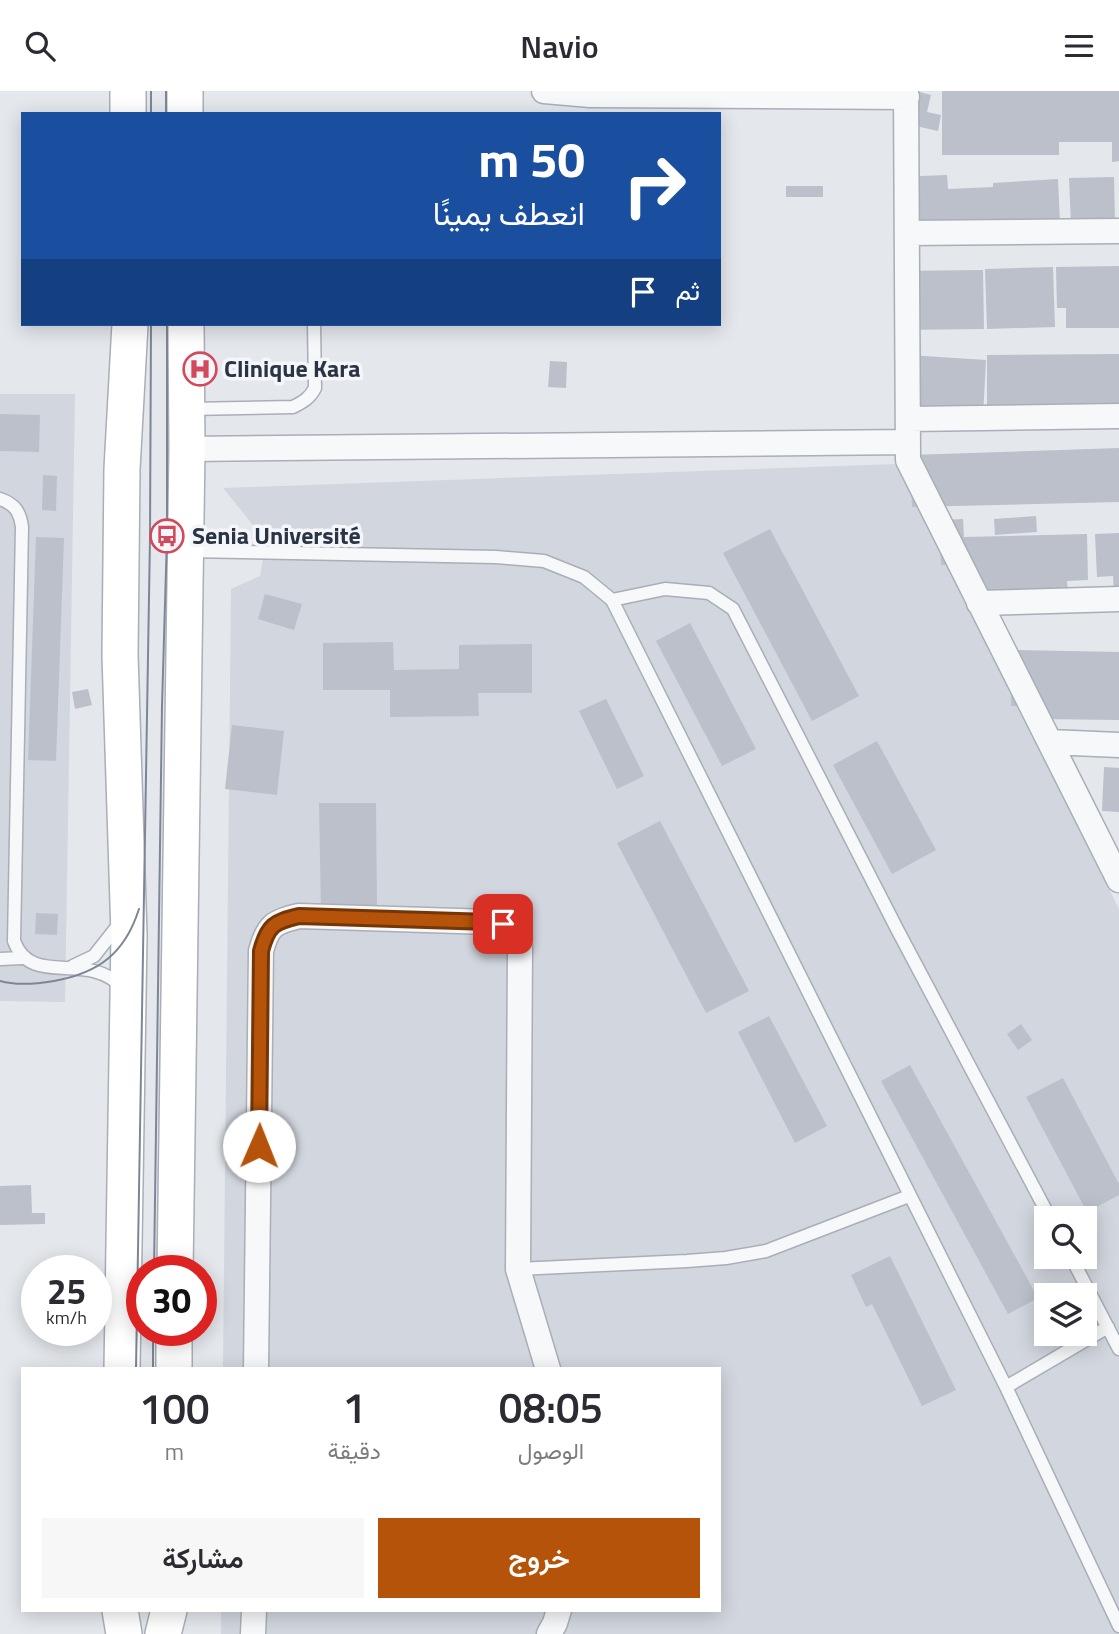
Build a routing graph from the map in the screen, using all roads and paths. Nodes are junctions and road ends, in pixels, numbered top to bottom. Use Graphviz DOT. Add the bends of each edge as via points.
graph roads {
  1 [pos="128,91"];
  2 [pos="185,91"];
  3 [pos="544,91"];
  4 [pos="906,94"];
  5 [pos="128,112"];
  6 [pos="185,112"];
  7 [pos="1119,231"];
  8 [pos="907,233"];
  9 [pos="130,326"];
  10 [pos="186,326"];
  11 [pos="314,326"];
  12 [pos="187,409"];
  13 [pos="1119,416"];
  14 [pos="908,430"];
  15 [pos="187,449"];
  16 [pos="0,499"];
  17 [pos="186,551"];
  18 [pos="1119,599"];
  19 [pos="612,600"];
  20 [pos="979,603"];
  21 [pos="1050,742"];
  22 [pos="1119,745"];
  23 [pos="1119,880"];
  24 [pos="127,904"];
  25 [pos="23,958"];
  26 [pos="0,959"];
  27 [pos="69,967"];
  28 [pos="127,1000"];
  29 [pos="909,1196"];
  30 [pos="1044,1206"];
  31 [pos="175,1255"];
  32 [pos="518,1269"];
  33 [pos="1077,1269"];
  34 [pos="1108,1327"];
  35 [pos="174,1346"];
  36 [pos="1119,1349"];
  37 [pos="122,1367"];
  38 [pos="174,1367"];
  39 [pos="256,1367"];
  40 [pos="547,1367"];
  41 [pos="1006,1387"];
  42 [pos="120,1612"];
  43 [pos="168,1612"];
  44 [pos="254,1612"];
  45 [pos="558,1612"];
  46 [pos="1119,1626"];
  47 [pos="124,1634"];
  48 [pos="163,1634"];
  49 [pos="253,1634"];
  50 [pos="549,1634"];
  1 -- 5 [label="main road"];
  2 -- 6 [label="main road"];
  3 -- 4 [label="street" via="590,95"];
  4 -- 8 [label="street"];
  7 -- 8 [label="street"];
  8 -- 14 [label="street"];
  9 -- 24 [label="main road" via="122,469 120,655"];
  10 -- 12 [label="main road"];
  11 -- 12 [label="lane" via="314,388 303,402 293,407"];
  12 -- 15 [label="main road"];
  13 -- 14 [label="street"];
  14 -- 15 [label="street"];
  14 -- 20 [label="street" via="908,460"];
  15 -- 17 [label="main road"];
  16 -- 25 [label="lane" via="16,508 22,527 14,941"];
  17 -- 19 [label="lane" via="544,561 584,576"];
  17 -- 31 [label="main road"];
  18 -- 20 [label="street"];
  19 -- 29 [label="lane"];
  19 -- 30 [label="lane" via="665,589 709,593 733,609"];
  20 -- 21 [label="street"];
  21 -- 22 [label="street"];
  21 -- 23 [label="street"];
  24 -- 27 [label="lane" via="114,932 94,956"];
  24 -- 28 [label="main road"];
  25 -- 26 [label="lane"];
  25 -- 27 [label="lane" via="41,967"];
  27 -- 28 [label="lane" via="111,977 123,988"];
  28 -- 37 [label="main road"];
  29 -- 32 [label="lane" via="766,1251 687,1261"];
  29 -- 41 [label="lane"];
  32 -- 39 [label="street" via="520,949 514,934 503,924 490,922 299,916 279,920 266,933 261,951"];
  32 -- 40 [label="street"];
  33 -- 34 [label="lane"];
  34 -- 36 [label="lane"];
  34 -- 41 [label="lane"];
  35 -- 38 [label="main road"];
  41 -- 46 [label="lane"];
  42 -- 47 [label="main road"];
  43 -- 48 [label="main road"];
  44 -- 49 [label="street"];
  45 -- 50 [label="street"];
}
